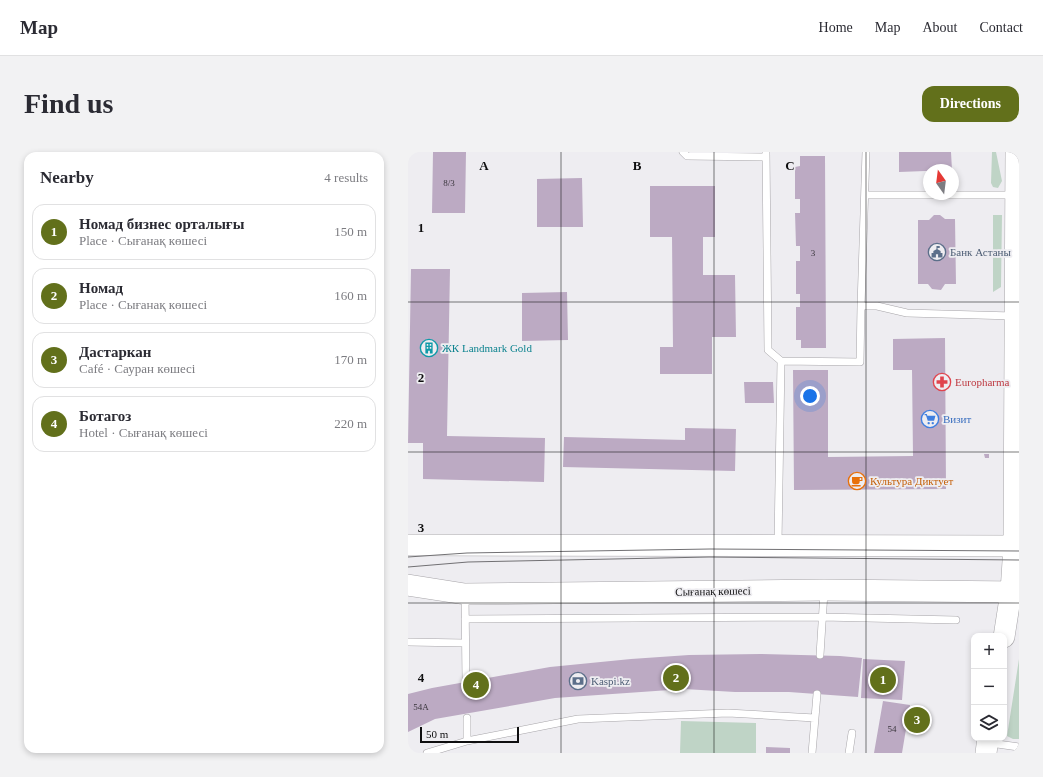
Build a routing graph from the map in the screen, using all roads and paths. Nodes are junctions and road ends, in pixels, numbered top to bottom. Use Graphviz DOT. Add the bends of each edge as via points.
graph roads {
  1 [pos="683,152"];
  2 [pos="866,152"];
  3 [pos="1016,152"];
  4 [pos="766,155"];
  5 [pos="1017,185"];
  6 [pos="865,195"];
  7 [pos="861,306"];
  8 [pos="1016,316"];
  9 [pos="1017,348"];
  10 [pos="781,361"];
  11 [pos="408,545"];
  12 [pos="778,545"];
  13 [pos="1016,546"];
  14 [pos="408,585"];
  15 [pos="824,590"];
  16 [pos="1015,592"];
  17 [pos="465,594"];
  18 [pos="822,617"];
  19 [pos="465,619"];
  20 [pos="956,620"];
  21 [pos="1005,633"];
  22 [pos="408,642"];
  23 [pos="465,643"];
  24 [pos="820,655"];
  25 [pos="466,681"];
  26 [pos="817,694"];
  27 [pos="467,718"];
  28 [pos="816,718"];
  29 [pos="852,733"];
  30 [pos="467,741"];
  31 [pos="987,745"];
  32 [pos="1019,746"];
  33 [pos="428,753"];
  34 [pos="812,753"];
  35 [pos="849,753"];
  1 -- 4 [label="lane" via="687,156"];
  2 -- 6 [label="lane"];
  3 -- 5 [label="main road"];
  4 -- 10 [label="lane" via="768,350"];
  5 -- 6 [label="lane"];
  5 -- 8 [label="main road"];
  6 -- 7 [label="lane"];
  7 -- 8 [label="lane" via="878,306 907,313"];
  7 -- 10 [label="lane" via="860,362"];
  8 -- 9 [label="main road"];
  9 -- 13 [label="main road"];
  10 -- 12 [label="lane"];
  11 -- 12 [label="main road"];
  12 -- 13 [label="main road"];
  13 -- 16 [label="main road"];
  14 -- 17 [label="main road, Сығанақ көшесі"];
  15 -- 16 [label="main road, Сығанақ көшесі"];
  15 -- 17 [label="main road, Сығанақ көшесі"];
  15 -- 18 [label="lane"];
  16 -- 21 [label="main road"];
  17 -- 19 [label="lane"];
  18 -- 19 [label="lane"];
  18 -- 20 [label="lane"];
  18 -- 24 [label="lane"];
  19 -- 23 [label="lane"];
  22 -- 23 [label="lane"];
  23 -- 25 [label="lane"];
  26 -- 28 [label="lane"];
  27 -- 30 [label="lane"];
  28 -- 30 [label="lane" via="728,713 578,719"];
  28 -- 34 [label="lane"];
  29 -- 35 [label="lane"];
  30 -- 33 [label="lane"];
  31 -- 32 [label="lane"];
}
